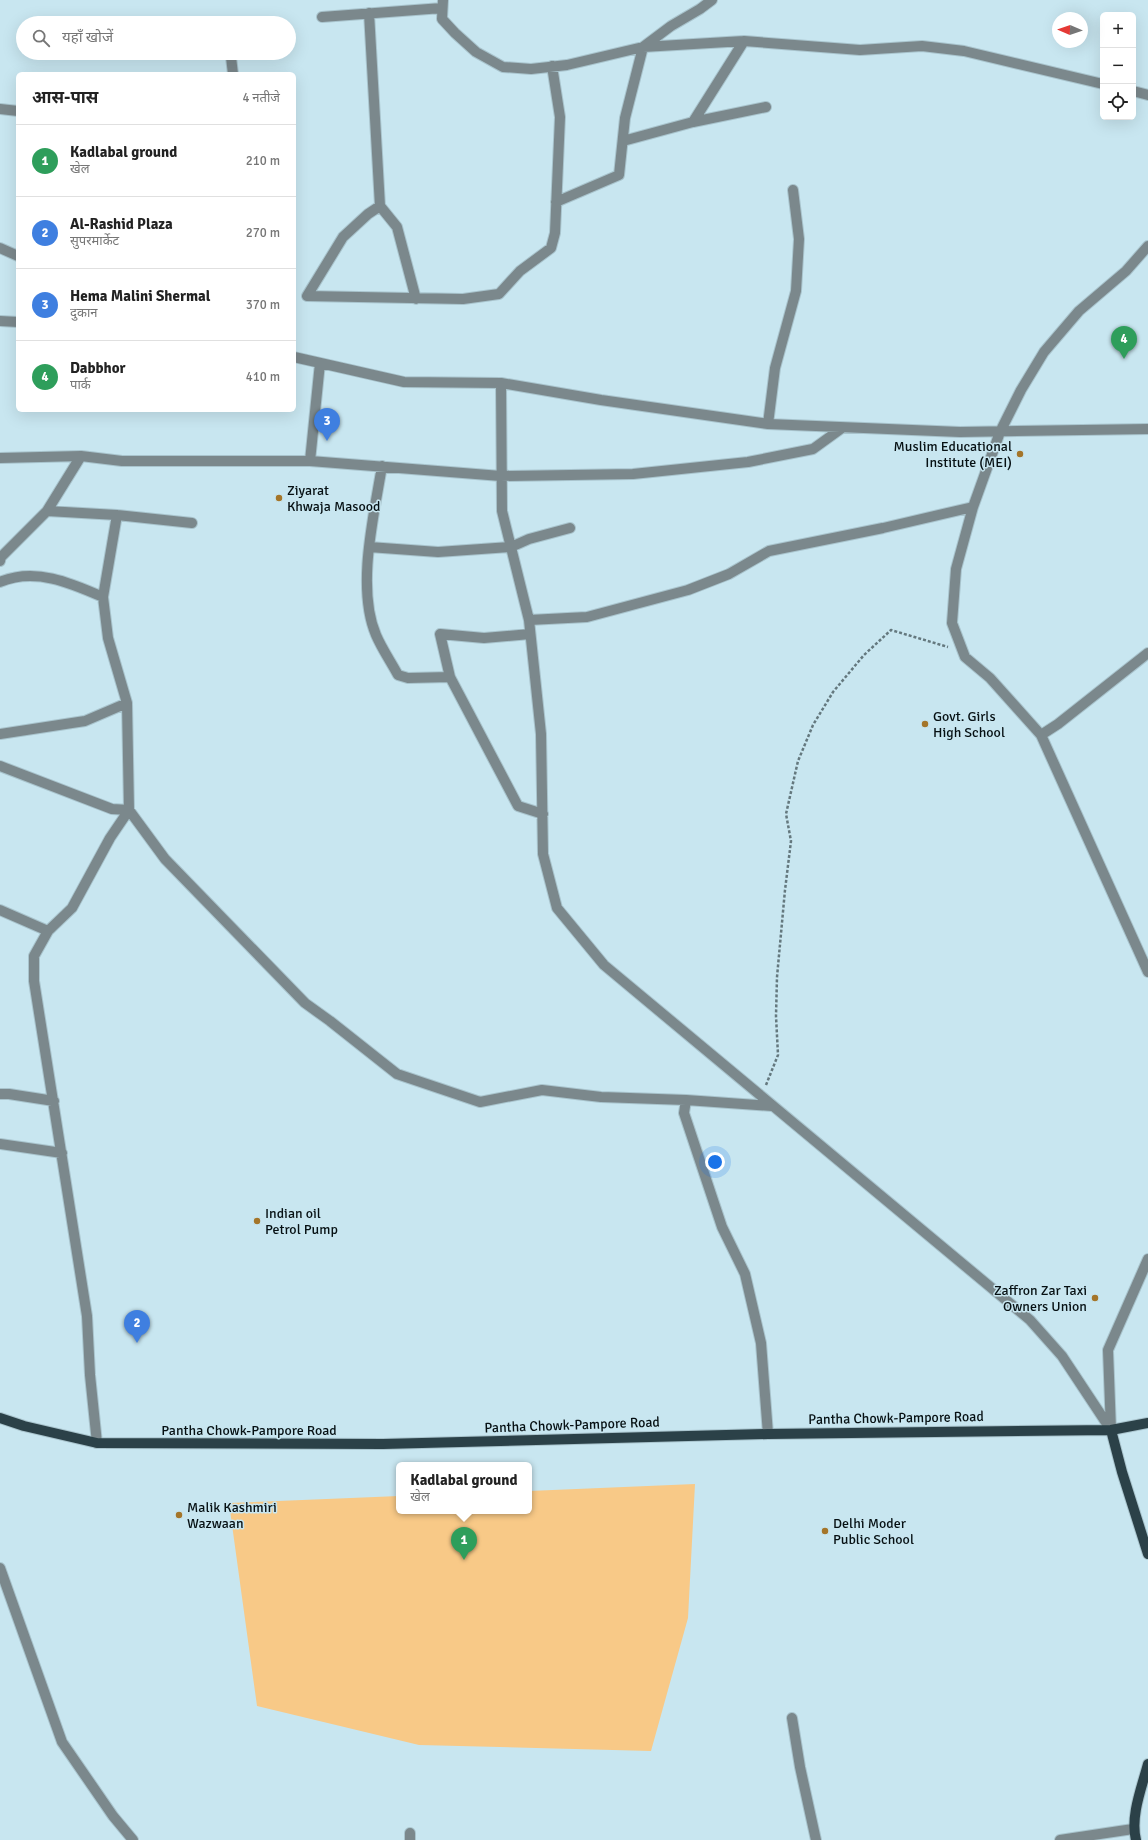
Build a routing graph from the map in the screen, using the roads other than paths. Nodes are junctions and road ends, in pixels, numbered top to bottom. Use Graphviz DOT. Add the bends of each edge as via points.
graph roads {
  1 [pos="712,0"];
  2 [pos="442,4"];
  3 [pos="369,13"];
  4 [pos="322,17"];
  5 [pos="744,41"];
  6 [pos="643,47"];
  7 [pos="231,60"];
  8 [pos="552,66"];
  9 [pos="233,72"];
  10 [pos="1100,83"];
  11 [pos="1136,92"];
  12 [pos="1148,95"];
  13 [pos="766,107"];
  14 [pos="0,109"];
  15 [pos="16,111"];
  16 [pos="693,122"];
  17 [pos="623,141"];
  18 [pos="793,190"];
  19 [pos="556,202"];
  20 [pos="380,206"];
  21 [pos="1148,246"];
  22 [pos="0,248"];
  23 [pos="16,255"];
  24 [pos="416,299"];
  25 [pos="0,321"];
  26 [pos="16,322"];
  27 [pos="296,357"];
  28 [pos="320,363"];
  29 [pos="501,383"];
  30 [pos="768,424"];
  31 [pos="842,428"];
  32 [pos="1148,429"];
  33 [pos="1000,432"];
  34 [pos="81,456"];
  35 [pos="0,458"];
  36 [pos="310,461"];
  37 [pos="382,466"];
  38 [pos="501,476"];
  39 [pos="973,507"];
  40 [pos="47,511"];
  41 [pos="117,515"];
  42 [pos="192,523"];
  43 [pos="570,528"];
  44 [pos="369,547"];
  45 [pos="511,547"];
  46 [pos="0,561"];
  47 [pos="0,582"];
  48 [pos="103,597"];
  49 [pos="529,620"];
  50 [pos="530,634"];
  51 [pos="1148,653"];
  52 [pos="450,677"];
  53 [pos="127,703"];
  54 [pos="0,734"];
  55 [pos="1041,735"];
  56 [pos="0,766"];
  57 [pos="128,810"];
  58 [pos="543,814"];
  59 [pos="0,910"];
  60 [pos="48,931"];
  61 [pos="1148,972"];
  62 [pos="0,1094"];
  63 [pos="686,1100"];
  64 [pos="54,1101"];
  65 [pos="772,1106"];
  66 [pos="0,1144"];
  67 [pos="62,1153"];
  68 [pos="1148,1259"];
  69 [pos="0,1418"];
  70 [pos="1148,1423"];
  71 [pos="1112,1430"];
  72 [pos="768,1434"];
  73 [pos="97,1443"];
  74 [pos="1148,1554"];
  75 [pos="0,1568"];
  76 [pos="792,1718"];
  77 [pos="1148,1764"];
  78 [pos="1133,1829"];
  79 [pos="133,1840"];
  80 [pos="816,1840"];
  81 [pos="1060,1840"];
  82 [pos="1136,1840"];
  1 -- 6 [label="street"];
  2 -- 3 [label="street"];
  2 -- 8 [label="street" via="442,19 476,52 504,67 531,69"];
  3 -- 4 [label="street"];
  3 -- 20 [label="street"];
  5 -- 6 [label="street"];
  5 -- 10 [label="street" via="860,50 922,46 964,50"];
  5 -- 16 [label="street"];
  6 -- 8 [label="street" via="567,65"];
  6 -- 17 [label="street" via="625,118"];
  7 -- 9 [label="street"];
  8 -- 19 [label="street" via="560,117"];
  11 -- 12 [label="street"];
  13 -- 16 [label="street"];
  14 -- 15 [label="street"];
  16 -- 17 [label="street"];
  17 -- 19 [label="street" via="619,174"];
  18 -- 30 [label="street" via="799,238 796,290 775,368"];
  19 -- 24 [label="street" via="555,233 551,248 520,271 499,294 463,299"];
  20 -- 24 [label="street" via="397,227"];
  20 -- 24 [label="street" via="343,237 307,296"];
  21 -- 33 [label="street" via="1126,271 1079,312 1044,352"];
  22 -- 23 [label="street"];
  25 -- 26 [label="street"];
  27 -- 28 [label="street"];
  28 -- 29 [label="street" via="404,382"];
  28 -- 36 [label="street"];
  29 -- 30 [label="street"];
  29 -- 38 [label="street"];
  30 -- 31 [label="street"];
  31 -- 33 [label="street"];
  31 -- 38 [label="street" via="813,449 748,462 633,474"];
  32 -- 33 [label="street"];
  33 -- 39 [label="street"];
  34 -- 35 [label="street"];
  34 -- 36 [label="street" via="122,461"];
  34 -- 40 [label="street"];
  36 -- 37 [label="street"];
  37 -- 38 [label="street"];
  37 -- 44 [label="street"];
  38 -- 45 [label="street" via="502,511"];
  39 -- 49 [label="street" via="769,551 729,574 688,590 587,617"];
  39 -- 55 [label="street" via="956,569 952,623 965,658 990,678"];
  40 -- 41 [label="street"];
  40 -- 46 [label="street" via="1,557"];
  41 -- 42 [label="street"];
  41 -- 48 [label="street"];
  43 -- 45 [label="street" via="528,539"];
  44 -- 45 [label="street" via="438,552"];
  44 -- 52 [label="street" via="366,596 375,634 398,675 408,678"];
  45 -- 49 [label="street"];
  47 -- 48 [label="street" via="13,576 44,576 76,585"];
  48 -- 53 [label="street" via="108,638"];
  49 -- 50 [label="street"];
  50 -- 52 [label="street" via="484,638 440,634"];
  50 -- 58 [label="street" via="541,734"];
  51 -- 55 [label="street"];
  52 -- 58 [label="street" via="518,806"];
  53 -- 54 [label="street" via="85,721"];
  53 -- 57 [label="street"];
  55 -- 61 [label="street"];
  56 -- 57 [label="street" via="112,809"];
  57 -- 60 [label="street" via="72,908"];
  57 -- 63 [label="street" via="165,859 305,1003 397,1074 480,1102 542,1090 601,1097"];
  58 -- 65 [label="street" via="543,854 557,908 604,965"];
  59 -- 60 [label="street"];
  60 -- 64 [label="street" via="34,956 34,981"];
  62 -- 64 [label="street"];
  63 -- 65 [label="street"];
  63 -- 72 [label="street" via="684,1113 722,1227 745,1274 761,1343"];
  64 -- 67 [label="street"];
  65 -- 71 [label="street" via="1030,1320 1062,1356"];
  66 -- 67 [label="street"];
  67 -- 73 [label="street" via="87,1316"];
  68 -- 71 [label="street" via="1108,1350"];
  69 -- 73 [label="main road, Pantha Chowk-Pampore Road"];
  70 -- 71 [label="main road, Pantha Chowk-Pampore Road"];
  71 -- 72 [label="main road, Pantha Chowk-Pampore Road"];
  71 -- 74 [label="main road" via="1122,1472"];
  72 -- 73 [label="main road, Pantha Chowk-Pampore Road" via="383,1444"];
  75 -- 79 [label="street" via="62,1742 113,1816"];
  76 -- 80 [label="street"];
  77 -- 78 [label="main road"];
  78 -- 81 [label="street"];
  78 -- 82 [label="main road"];
}
